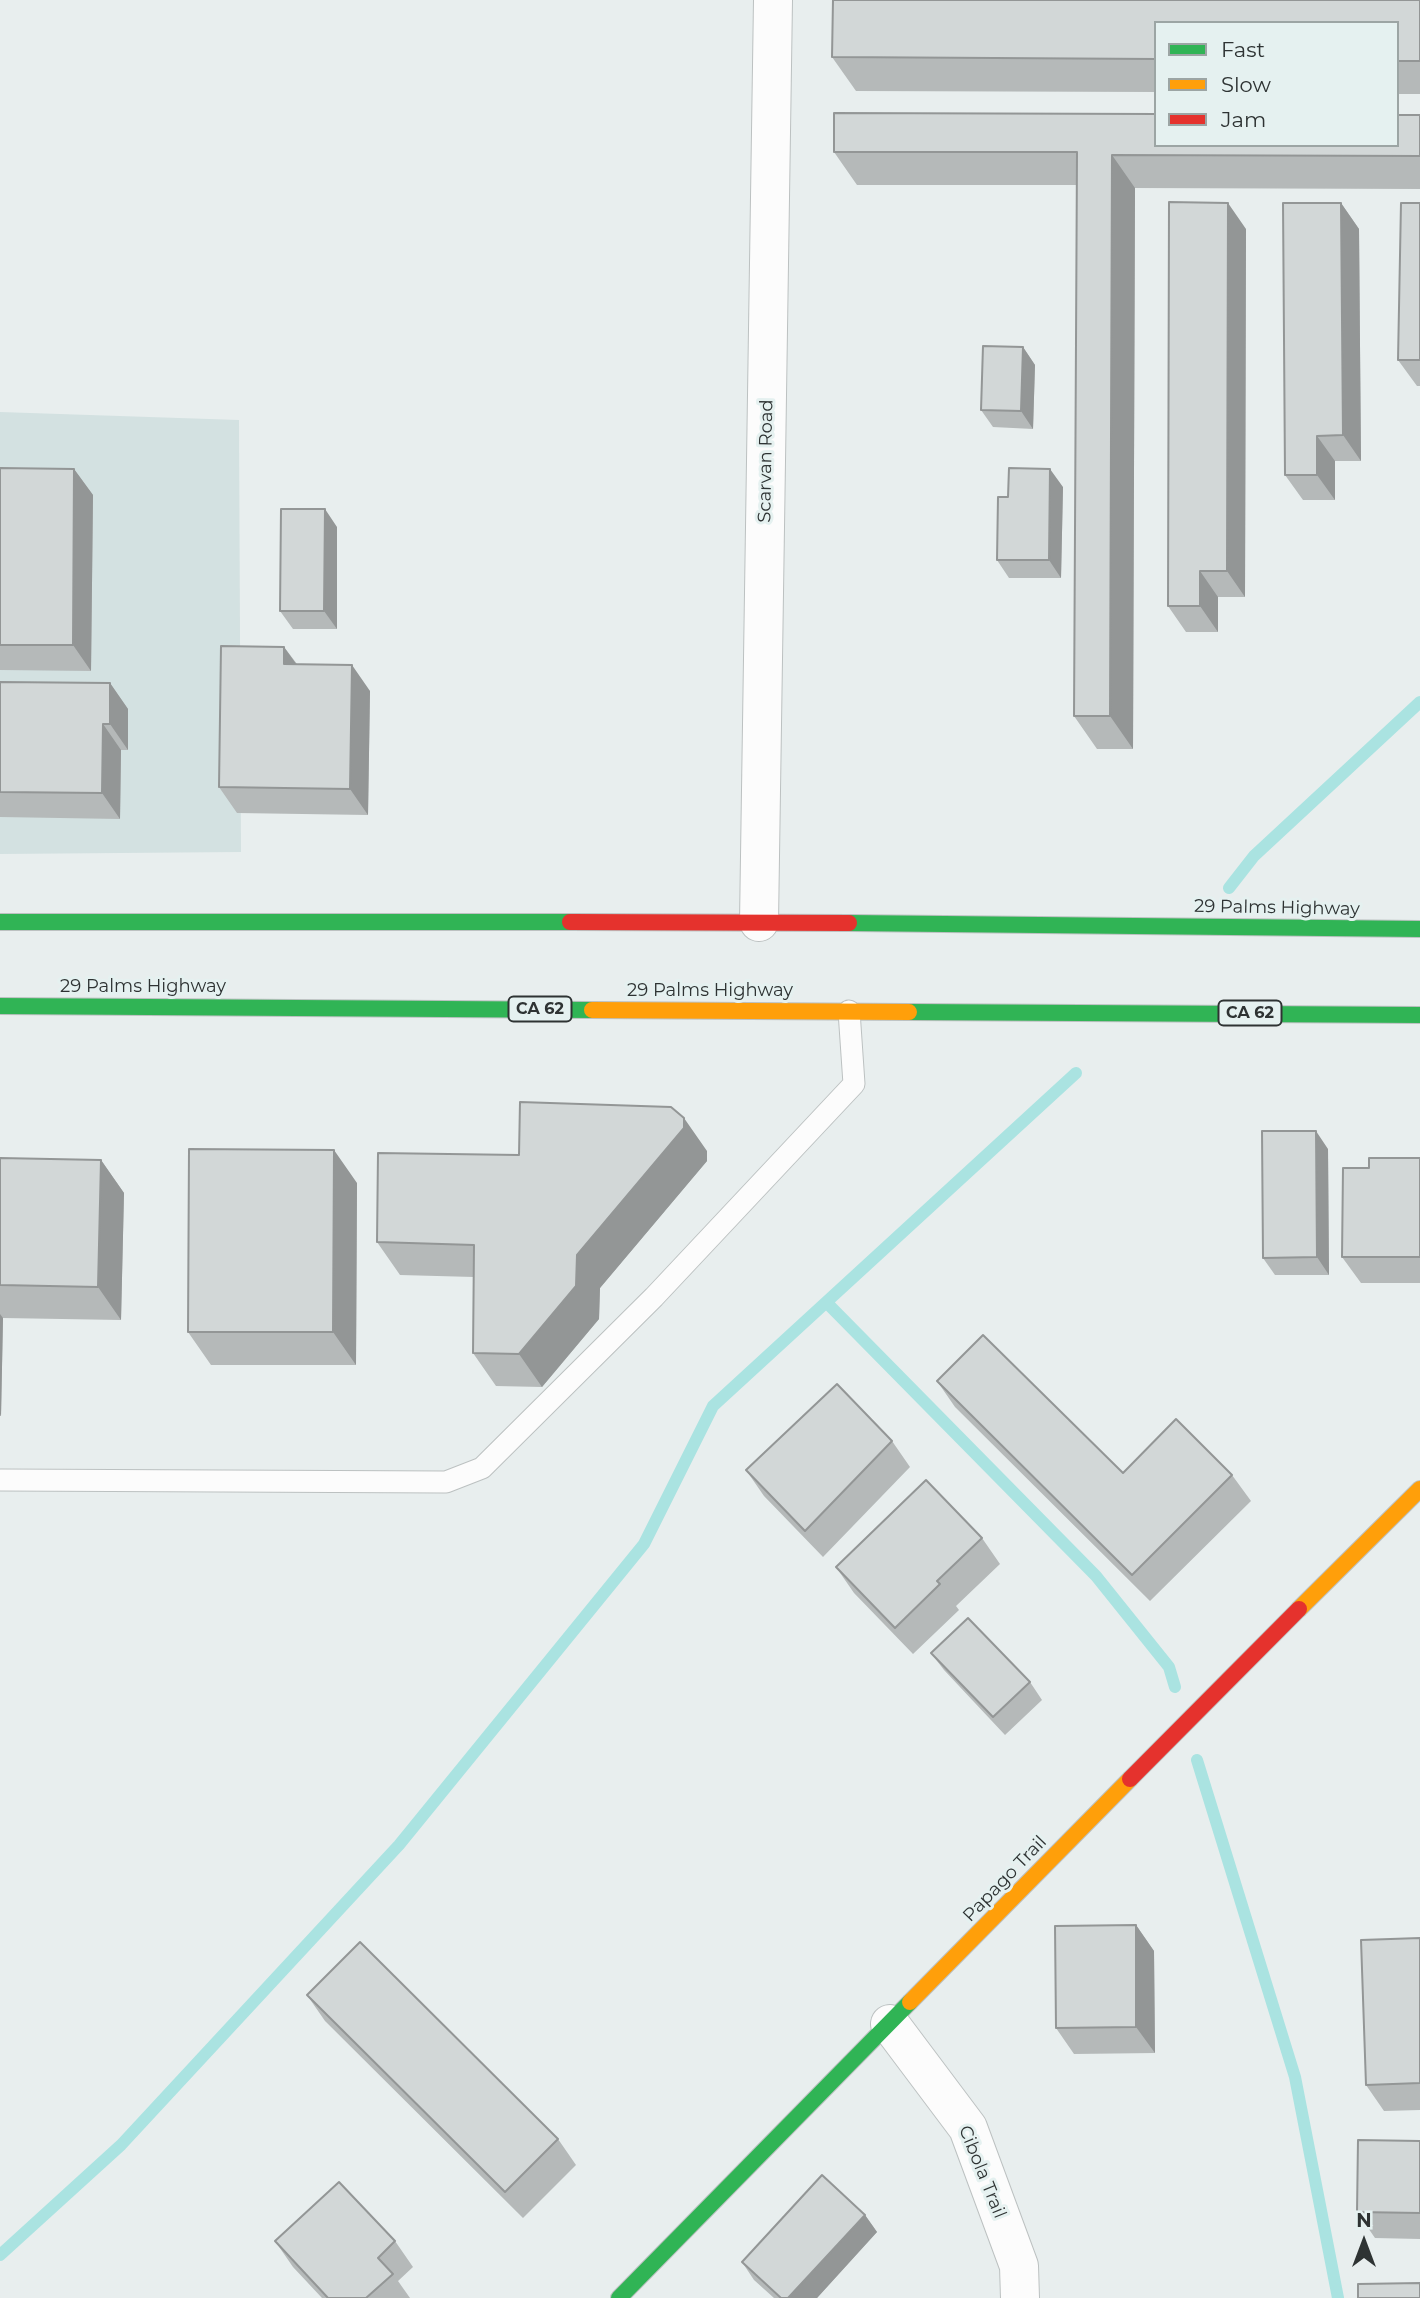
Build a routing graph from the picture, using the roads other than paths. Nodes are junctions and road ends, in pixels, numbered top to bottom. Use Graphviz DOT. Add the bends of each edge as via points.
graph roads {
  1 [pos="773,0"];
  2 [pos="0,922"];
  3 [pos="759,922"];
  4 [pos="1420,929"];
  5 [pos="0,1006"];
  6 [pos="849,1012"];
  7 [pos="1420,1015"];
  8 [pos="0,1480"];
  9 [pos="1420,1489"];
  10 [pos="890,2024"];
  11 [pos="619,2298"];
  12 [pos="1020,2298"];
  1 -- 3 [label="street, Scarvan Road"];
  2 -- 3 [label="main road, 29 Palms Highway"];
  3 -- 4 [label="main road, 29 Palms Highway"];
  5 -- 6 [label="main road, 29 Palms Highway / CA 62"];
  6 -- 7 [label="main road, 29 Palms Highway / CA 62"];
  6 -- 8 [label="lane" via="854,1084 654,1297 482,1468 446,1482"];
  9 -- 10 [label="main road, Papago Trail"];
  10 -- 11 [label="main road, Papago Trail"];
  10 -- 12 [label="street, Cibola Trail" via="968,2128 1019,2266"];
}
